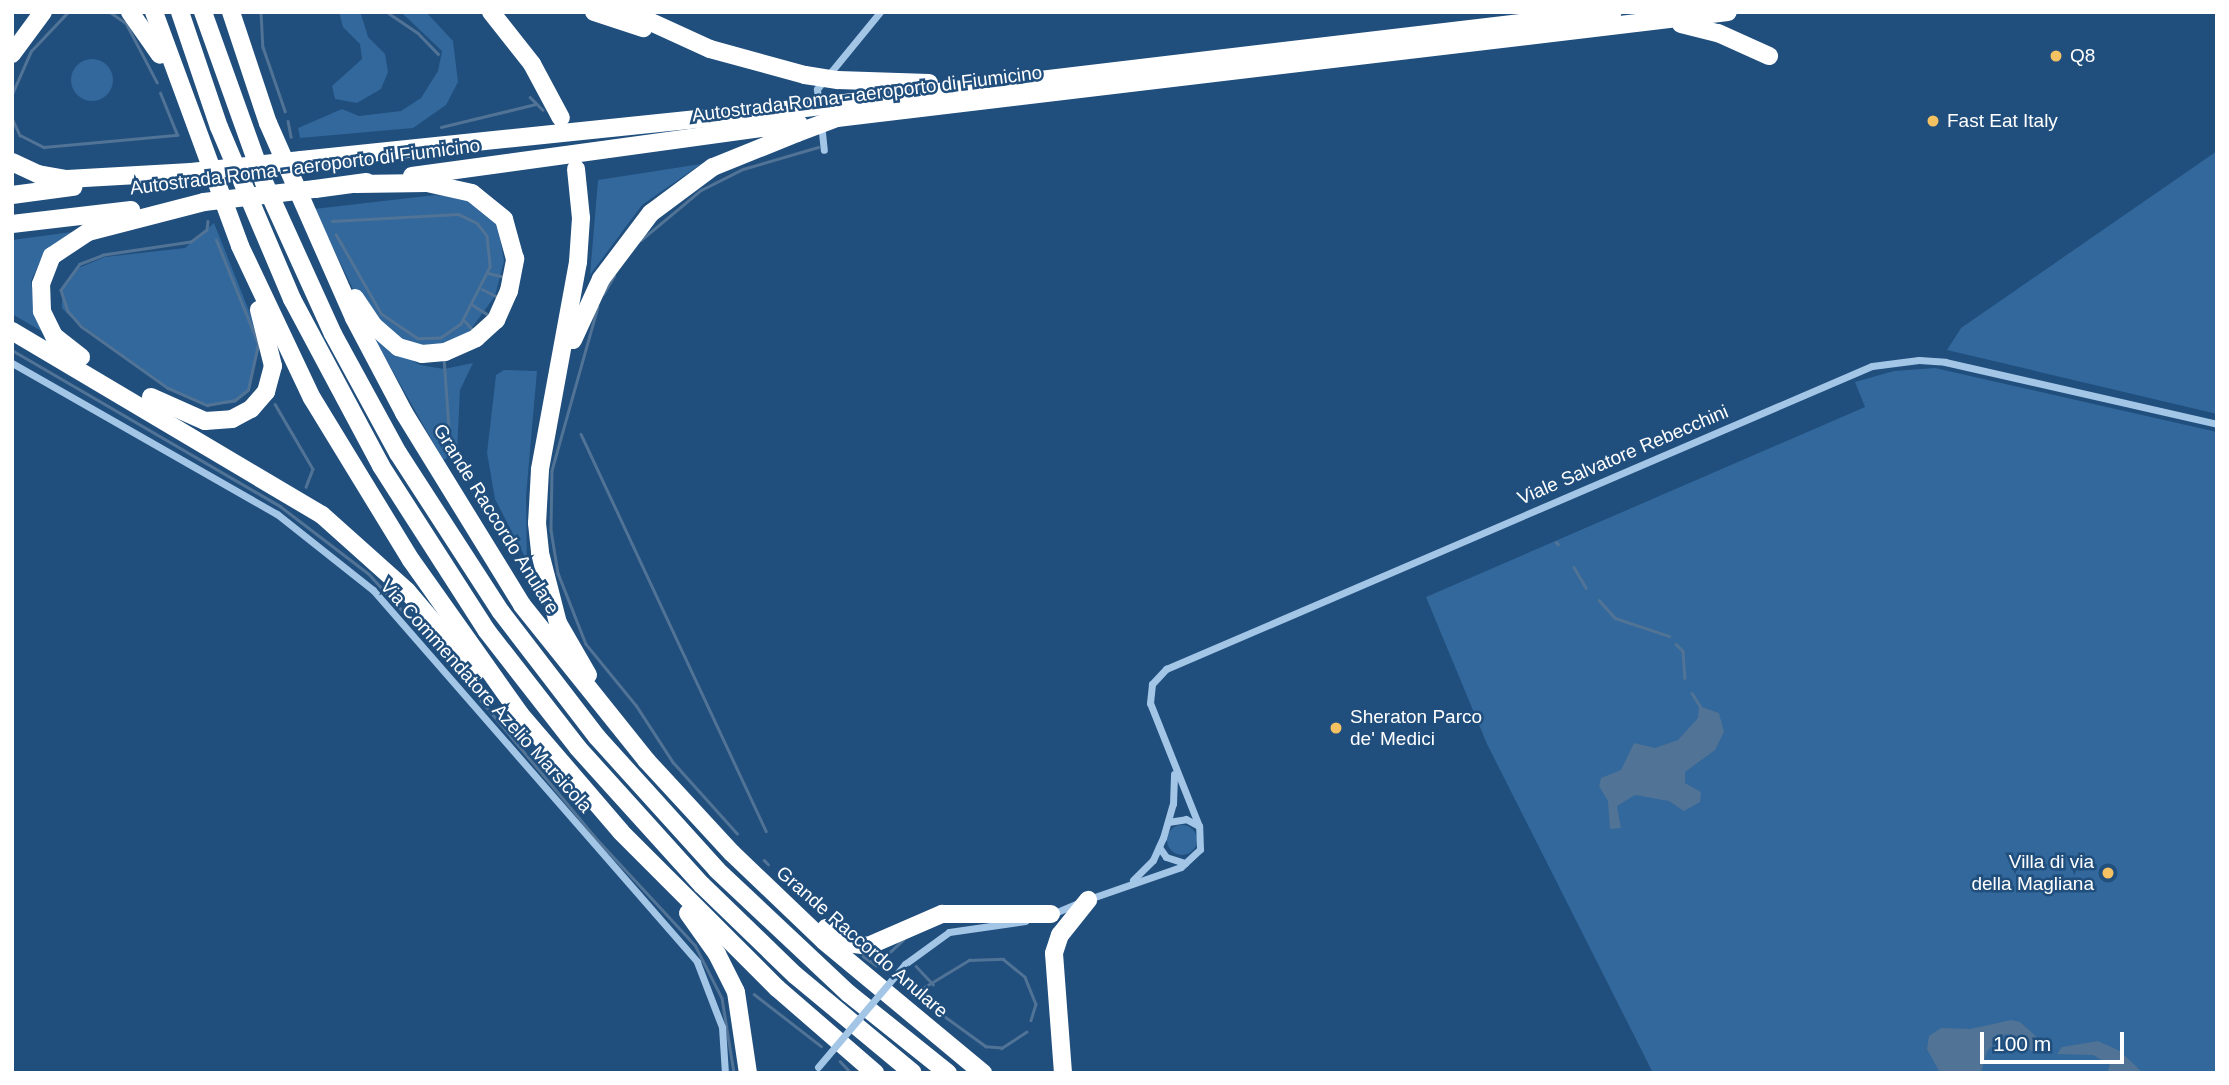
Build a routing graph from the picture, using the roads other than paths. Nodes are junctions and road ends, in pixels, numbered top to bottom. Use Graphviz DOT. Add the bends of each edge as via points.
graph roads {
  1 [pos="43,12"];
  2 [pos="130,12"];
  3 [pos="154,12"];
  4 [pos="180,12"];
  5 [pos="203,12"];
  6 [pos="231,12"];
  7 [pos="491,12"];
  8 [pos="594,12"];
  9 [pos="629,12"];
  10 [pos="880,12"];
  11 [pos="1613,12"];
  12 [pos="1728,12"];
  13 [pos="1642,22"];
  14 [pos="673,35"];
  15 [pos="12,54"];
  16 [pos="1769,56"];
  17 [pos="1048,80"];
  18 [pos="177,84"];
  19 [pos="836,111"];
  20 [pos="561,118"];
  21 [pos="797,122"];
  22 [pos="824,150"];
  23 [pos="12,162"];
  24 [pos="576,169"];
  25 [pos="191,172"];
  26 [pos="356,184"];
  27 [pos="12,195"];
  28 [pos="204,202"];
  29 [pos="304,210"];
  30 [pos="12,223"];
  31 [pos="240,246"];
  32 [pos="12,331"];
  33 [pos="12,363"];
  34 [pos="562,370"];
  35 [pos="2217,424"];
  36 [pos="553,752"];
  37 [pos="647,761"];
  38 [pos="1174,770"];
  39 [pos="1168,822"];
  40 [pos="1199,827"];
  41 [pos="1159,846"];
  42 [pos="733,853"];
  43 [pos="1185,863"];
  44 [pos="657,871"];
  45 [pos="1132,881"];
  46 [pos="1088,900"];
  47 [pos="1051,914"];
  48 [pos="815,1070"];
  49 [pos="724,1073"];
  50 [pos="748,1073"];
  51 [pos="875,1073"];
  52 [pos="913,1073"];
  53 [pos="948,1073"];
  54 [pos="983,1073"];
  55 [pos="1063,1073"];
  1 -- 15 [label="highway"];
  2 -- 18 [label="highway"];
  3 -- 18 [label="highway"];
  4 -- 52 [label="highway" via="219,127 304,323 382,466 487,631 578,748 702,885 795,975"];
  5 -- 53 [label="highway" via="264,182 333,334 398,453 501,612 597,737 717,870 848,993"];
  6 -- 29 [label="highway, Grande Raccordo Anulare"];
  7 -- 20 [label="highway" via="537,71"];
  8 -- 14 [label="highway"];
  9 -- 14 [label="highway"];
  10 -- 22 [label="street" via="817,89"];
  11 -- 17 [label="highway, Autostrada Roma - aeroporto di Fiumicino"];
  12 -- 13 [label="highway, Autostrada Roma - aeroporto di Fiumicino"];
  13 -- 16 [label="highway" via="1698,26"];
  13 -- 19 [label="highway, Autostrada Roma - aeroporto di Fiumicino"];
  14 -- 17 [label="highway, bridge" via="805,75 838,80 914,84"];
  17 -- 19 [label="highway, Autostrada Roma - aeroporto di Fiumicino"];
  18 -- 31 [label="highway"];
  19 -- 21 [label="highway, Autostrada Roma - aeroporto di Fiumicino, bridge"];
  21 -- 25 [label="highway, Autostrada Roma - aeroporto di Fiumicino, bridge"];
  21 -- 26 [label="highway, Autostrada Roma - aeroporto di Fiumicino"];
  21 -- 34 [label="highway" via="713,167 644,219 597,285"];
  23 -- 25 [label="highway" via="43,176 67,179"];
  24 -- 34 [label="highway" via="580,238"];
  25 -- 27 [label="highway, Autostrada Roma - aeroporto di Fiumicino"];
  26 -- 28 [label="highway, Autostrada Roma - aeroporto di Fiumicino, bridge"];
  26 -- 29 [label="highway" via="452,187 476,195 496,210 510,233 514,265 504,306 488,329 445,352 416,353 393,344 363,312"];
  28 -- 30 [label="highway, Autostrada Roma - aeroporto di Fiumicino"];
  28 -- 31 [label="highway" via="98,229 60,248 46,266 40,288 42,311 54,336 78,355 183,414 214,422 240,416 266,392 274,362"];
  29 -- 37 [label="highway, Grande Raccordo Anulare" via="392,389 487,550 522,605"];
  31 -- 36 [label="highway" via="312,398 374,503 456,625"];
  32 -- 36 [label="highway" via="281,487 335,525 407,591 511,712"];
  33 -- 49 [label="street, Via Commendatore Azelio Marsicola" via="277,514 373,590 697,962 722,1027"];
  34 -- 37 [label="highway" via="540,470 540,553 558,623 597,691"];
  35 -- 38 [label="street, Viale Salvatore Rebecchini" via="1945,362 1872,366 1166,669 1152,684 1149,700"];
  36 -- 44 [label="highway"];
  37 -- 42 [label="highway, Grande Raccordo Anulare"];
  38 -- 39 [label="street, Viale Salvatore Rebecchini"];
  38 -- 40 [label="street, Viale Salvatore Rebecchini"];
  39 -- 40 [label="street" via="1186,819"];
  39 -- 41 [label="street, Viale Salvatore Rebecchini"];
  40 -- 43 [label="street" via="1200,849"];
  41 -- 43 [label="street" via="1166,857"];
  41 -- 45 [label="street, Viale Salvatore Rebecchini"];
  42 -- 47 [label="highway" via="834,935 854,945 872,944 914,922 942,914"];
  42 -- 54 [label="highway, Grande Raccordo Anulare" via="824,941"];
  43 -- 45 [label="street, Viale Salvatore Rebecchini"];
  44 -- 50 [label="highway" via="730,977 744,1025"];
  44 -- 51 [label="highway" via="777,988"];
  45 -- 46 [label="street, Viale Salvatore Rebecchini"];
  46 -- 47 [label="street, Viale Salvatore Rebecchini"];
  46 -- 55 [label="highway" via="1060,934 1055,953"];
  47 -- 48 [label="street, Viale Salvatore Rebecchini, bridge" via="949,932 905,964"];
}
